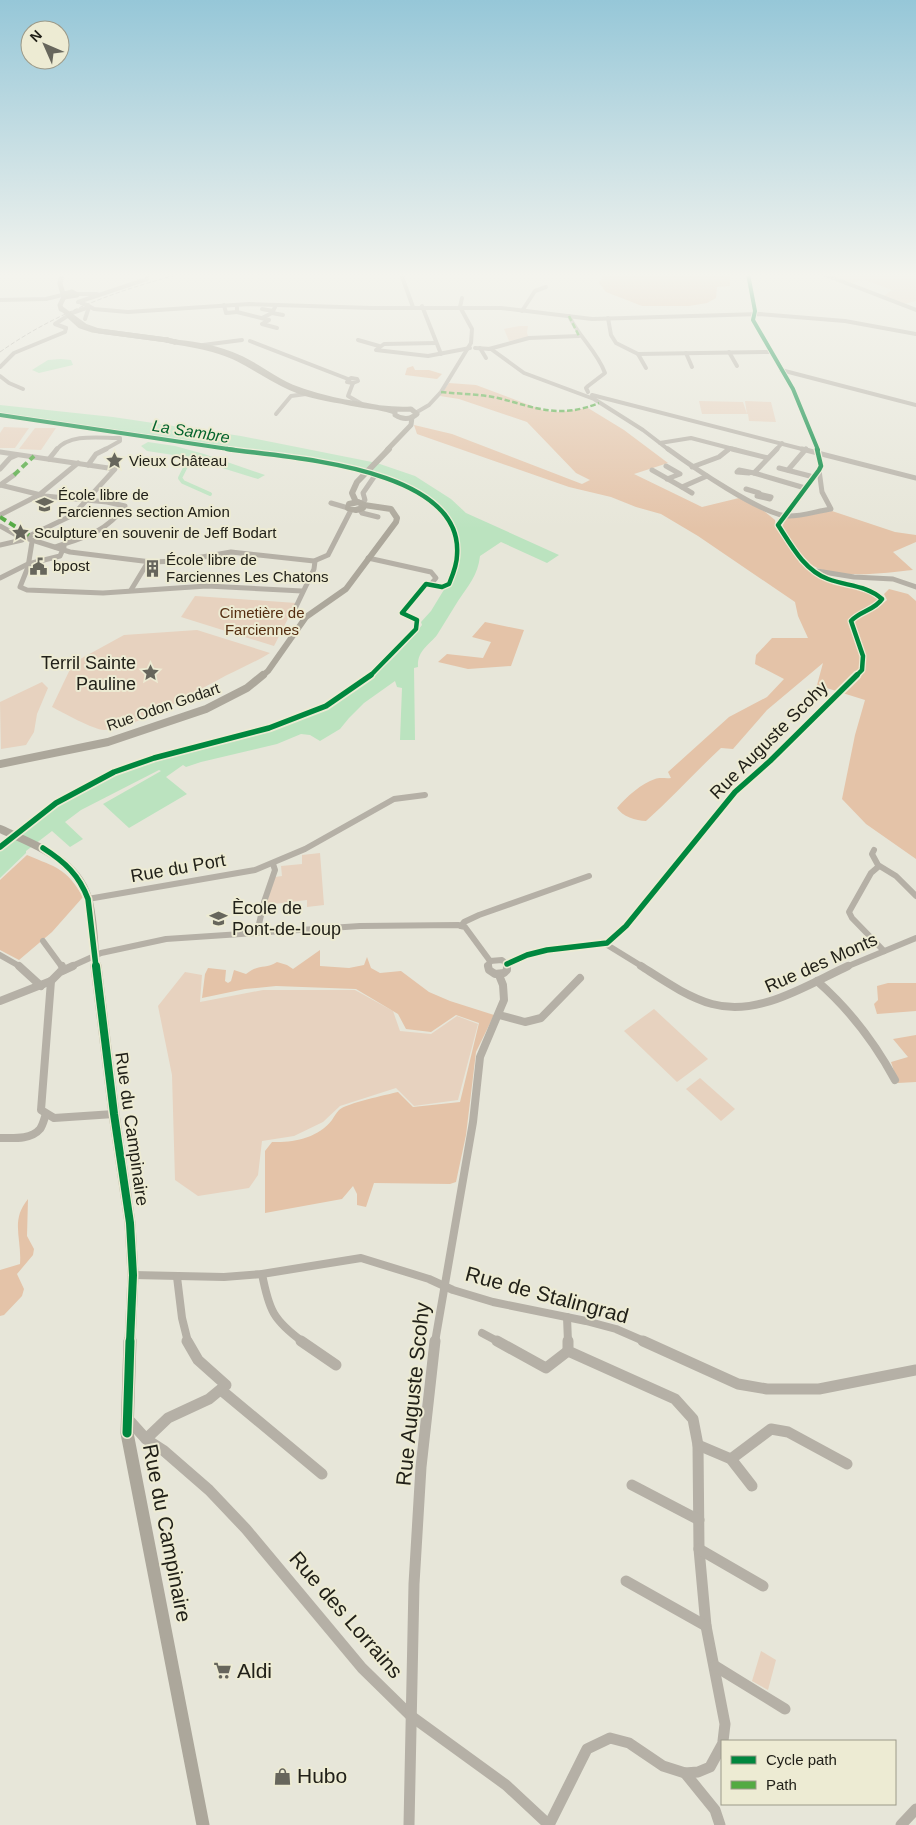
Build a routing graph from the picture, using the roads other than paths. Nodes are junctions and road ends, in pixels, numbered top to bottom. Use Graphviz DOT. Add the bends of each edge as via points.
graph roads {
  1 [pos="237,359"];
  2 [pos="243,359"];
  3 [pos="297,359"];
  4 [pos="464,359"];
  5 [pos="503,359"];
  6 [pos="598,359"];
  7 [pos="641,359"];
  8 [pos="689,359"];
  9 [pos="733,359"];
  10 [pos="774,359"];
  11 [pos="737,366"];
  12 [pos="692,367"];
  13 [pos="646,368"];
  14 [pos="781,370"];
  15 [pos="0,376"];
  16 [pos="285,386"];
  17 [pos="23,390"];
  18 [pos="586,393"];
  19 [pos="306,394"];
  20 [pos="596,398"];
  21 [pos="288,399"];
  22 [pos="362,404"];
  23 [pos="916,405"];
  24 [pos="414,410"];
  25 [pos="397,411"];
  26 [pos="276,414"];
  27 [pos="404,418"];
  28 [pos="412,418"];
  29 [pos="407,428"];
  30 [pos="660,443"];
  31 [pos="782,443"];
  32 [pos="730,448"];
  33 [pos="806,449"];
  34 [pos="0,452"];
  35 [pos="820,453"];
  36 [pos="8,455"];
  37 [pos="768,458"];
  38 [pos="49,459"];
  39 [pos="78,463"];
  40 [pos="88,465"];
  41 [pos="666,466"];
  42 [pos="692,467"];
  43 [pos="0,468"];
  44 [pos="779,468"];
  45 [pos="652,470"];
  46 [pos="788,470"];
  47 [pos="819,470"];
  48 [pos="376,474"];
  49 [pos="14,475"];
  50 [pos="707,476"];
  51 [pos="810,476"];
  52 [pos="916,478"];
  53 [pos="667,479"];
  54 [pos="1,483"];
  55 [pos="682,487"];
  56 [pos="805,488"];
  57 [pos="746,489"];
  58 [pos="692,493"];
  59 [pos="39,495"];
  60 [pos="89,500"];
  61 [pos="750,501"];
  62 [pos="331,503"];
  63 [pos="361,505"];
  64 [pos="350,509"];
  65 [pos="0,515"];
  66 [pos="783,516"];
  67 [pos="378,518"];
  68 [pos="0,526"];
  69 [pos="23,538"];
  70 [pos="32,542"];
  71 [pos="67,543"];
  72 [pos="0,545"];
  73 [pos="53,548"];
  74 [pos="64,550"];
  75 [pos="369,558"];
  76 [pos="315,561"];
  77 [pos="148,562"];
  78 [pos="28,564"];
  79 [pos="814,571"];
  80 [pos="827,576"];
  81 [pos="0,578"];
  82 [pos="431,584"];
  83 [pos="916,587"];
  84 [pos="131,590"];
  85 [pos="302,592"];
  86 [pos="294,613"];
  87 [pos="0,762"];
  88 [pos="425,794"];
  89 [pos="0,829"];
  90 [pos="874,850"];
  91 [pos="273,864"];
  92 [pos="878,868"];
  93 [pos="589,876"];
  94 [pos="916,896"];
  95 [pos="88,898"];
  96 [pos="461,926"];
  97 [pos="257,933"];
  98 [pos="916,938"];
  99 [pos="44,941"];
  100 [pos="604,943"];
  101 [pos="884,951"];
  102 [pos="0,955"];
  103 [pos="94,956"];
  104 [pos="490,961"];
  105 [pos="507,964"];
  106 [pos="64,970"];
  107 [pos="499,975"];
  108 [pos="580,978"];
  109 [pos="51,980"];
  110 [pos="817,981"];
  111 [pos="38,985"];
  112 [pos="50,991"];
  113 [pos="0,1002"];
  114 [pos="499,1015"];
  115 [pos="895,1080"];
  116 [pos="46,1114"];
  117 [pos="114,1114"];
  118 [pos="0,1138"];
  119 [pos="262,1274"];
  120 [pos="133,1275"];
  121 [pos="177,1277"];
  122 [pos="444,1286"];
  123 [pos="567,1317"];
  124 [pos="482,1333"];
  125 [pos="568,1351"];
  126 [pos="336,1366"];
  127 [pos="916,1370"];
  128 [pos="221,1390"];
  129 [pos="127,1417"];
  130 [pos="146,1439"];
  131 [pos="698,1445"];
  132 [pos="731,1459"];
  133 [pos="847,1464"];
  134 [pos="322,1474"];
  135 [pos="632,1485"];
  136 [pos="752,1486"];
  137 [pos="699,1520"];
  138 [pos="699,1549"];
  139 [pos="626,1581"];
  140 [pos="763,1586"];
  141 [pos="706,1626"];
  142 [pos="715,1666"];
  143 [pos="785,1709"];
  144 [pos="411,1716"];
  145 [pos="723,1740"];
  146 [pos="721,1747"];
  147 [pos="685,1773"];
  148 [pos="916,1809"];
  149 [pos="548,1824"];
  150 [pos="203,1825"];
  151 [pos="409,1825"];
  152 [pos="720,1825"];
  153 [pos="901,1825"];
  1 -- 16 [label="main road"];
  2 -- 22 [label="main road" via="298,390"];
  3 -- 22 [label="street" via="348,379 347,382 353,383 348,396"];
  4 -- 24 [label="street" via="432,402"];
  5 -- 18 [label="street" via="524,374"];
  6 -- 18 [label="street" via="605,372 588,385"];
  7 -- 13 [label="street"];
  8 -- 12 [label="street"];
  9 -- 11 [label="street"];
  10 -- 14 [label="street"];
  14 -- 23 [label="street"];
  14 -- 35 [label="street" via="793,389"];
  15 -- 17 [label="street"];
  16 -- 19 [label="main road"];
  16 -- 21 [label="street" via="290,393"];
  18 -- 20 [label="street"];
  19 -- 21 [label="street"];
  19 -- 25 [label="main road"];
  20 -- 30 [label="street"];
  20 -- 31 [label="street"];
  21 -- 26 [label="street"];
  22 -- 25 [label="main road"];
  24 -- 25 [label="main road"];
  24 -- 28 [label="main road" via="416,416"];
  25 -- 27 [label="main road" via="396,416"];
  27 -- 28 [label="main road"];
  27 -- 29 [label="main road" via="409,422"];
  28 -- 29 [label="main road" via="412,424"];
  29 -- 63 [label="main road" via="363,474 353,490 353,496"];
  30 -- 32 [label="street" via="691,438"];
  30 -- 42 [label="street"];
  31 -- 33 [label="street"];
  31 -- 37 [label="street"];
  32 -- 37 [label="street"];
  32 -- 42 [label="street" via="719,457"];
  33 -- 35 [label="street"];
  33 -- 46 [label="street"];
  34 -- 36 [label="street"];
  35 -- 47 [label="street"];
  35 -- 52 [label="street"];
  36 -- 38 [label="street"];
  36 -- 43 [label="street"];
  37 -- 56 [label="street" via="752,473"];
  38 -- 39 [label="street"];
  38 -- 40 [label="street" via="58,446 70,439 120,438 96,454"];
  39 -- 40 [label="street"];
  39 -- 59 [label="street"];
  40 -- 60 [label="street" via="115,469"];
  41 -- 53 [label="street" via="680,474"];
  42 -- 50 [label="street"];
  44 -- 46 [label="street"];
  45 -- 53 [label="street"];
  46 -- 51 [label="street"];
  47 -- 56 [label="street"];
  47 -- 66 [label="street" via="822,492 831,509"];
  48 -- 63 [label="street" via="365,490 366,500"];
  49 -- 54 [label="street"];
  50 -- 55 [label="street"];
  50 -- 61 [label="street"];
  53 -- 55 [label="street"];
  54 -- 59 [label="street"];
  55 -- 58 [label="street"];
  56 -- 66 [label="street"];
  57 -- 61 [label="street" via="759,494"];
  59 -- 60 [label="street"];
  59 -- 65 [label="street"];
  60 -- 69 [label="street" via="69,518"];
  60 -- 71 [label="street" via="126,506 105,530"];
  61 -- 66 [label="street"];
  62 -- 64 [label="street"];
  63 -- 64 [label="main road"];
  63 -- 67 [label="street"];
  63 -- 75 [label="main road, Rue Odon Godart" via="391,510 398,518"];
  64 -- 76 [label="street" via="328,555"];
  66 -- 79 [label="street" via="778,525"];
  68 -- 69 [label="street"];
  69 -- 70 [label="street"];
  69 -- 72 [label="street"];
  70 -- 73 [label="street"];
  70 -- 78 [label="street"];
  71 -- 73 [label="street"];
  71 -- 74 [label="street"];
  73 -- 74 [label="street"];
  74 -- 77 [label="street"];
  74 -- 78 [label="street" via="56,558"];
  75 -- 82 [label="street" via="431,572 436,578"];
  75 -- 87 [label="main road, Rue Odon Godart" via="346,589 301,622 268,671 234,696 206,709 108,742"];
  76 -- 77 [label="street" via="231,552 178,561"];
  76 -- 85 [label="street"];
  77 -- 84 [label="street"];
  78 -- 81 [label="street"];
  78 -- 84 [label="street" via="20,587 27,590 103,593"];
  79 -- 80 [label="street"];
  79 -- 80 [label="street"];
  80 -- 83 [label="street" via="893,578"];
  80 -- 100 [label="street, Rue Auguste Scohy" via="866,589 882,599 878,605 856,614 851,621 863,656 862,670 735,792 626,926 612,940"];
  84 -- 85 [label="street" via="207,586"];
  85 -- 86 [label="street"];
  88 -- 91 [label="street, Rue du Port" via="394,799"];
  89 -- 95 [label="main road, Rue du Campinaire" via="63,860 83,883"];
  90 -- 92 [label="street" via="873,860"];
  91 -- 95 [label="street, Rue du Port" via="255,870"];
  91 -- 97 [label="street" via="275,870"];
  92 -- 94 [label="street" via="896,876"];
  92 -- 101 [label="street" via="849,912"];
  93 -- 96 [label="street" via="478,915"];
  95 -- 103 [label="main road, Rue du Campinaire"];
  96 -- 97 [label="street" via="360,926"];
  96 -- 104 [label="street"];
  97 -- 103 [label="street" via="166,939"];
  98 -- 101 [label="street, Rue des Monts"];
  99 -- 106 [label="street"];
  100 -- 105 [label="street" via="535,952"];
  100 -- 110 [label="street, Rue des Monts" via="657,978 711,1004 734,1008 765,1004"];
  101 -- 110 [label="street, Rue des Monts"];
  102 -- 111 [label="street" via="16,964"];
  103 -- 106 [label="street"];
  103 -- 117 [label="main road, Rue du Campinaire"];
  104 -- 105 [label="street" via="502,960"];
  104 -- 107 [label="street" via="489,970"];
  105 -- 107 [label="street" via="507,970"];
  106 -- 109 [label="street"];
  107 -- 114 [label="street, Rue Auguste Scohy" via="504,1000"];
  108 -- 114 [label="street" via="534,1022 517,1022"];
  109 -- 111 [label="street"];
  109 -- 112 [label="street"];
  110 -- 115 [label="street" via="848,1013 880,1054"];
  111 -- 112 [label="street"];
  111 -- 113 [label="street"];
  112 -- 116 [label="street" via="41,1110"];
  114 -- 122 [label="street, Rue Auguste Scohy" via="480,1056 474,1122"];
  116 -- 117 [label="street" via="54,1118"];
  116 -- 118 [label="street" via="36,1133"];
  117 -- 120 [label="main road, Rue du Campinaire" via="130,1223"];
  119 -- 121 [label="street, Rue de Stalingrad"];
  119 -- 122 [label="street, Rue de Stalingrad" via="361,1258"];
  119 -- 126 [label="street" via="275,1317"];
  120 -- 121 [label="street, Rue de Stalingrad"];
  120 -- 129 [label="main road, Rue du Campinaire"];
  121 -- 128 [label="street" via="178,1299 189,1347 193,1356 226,1385"];
  122 -- 123 [label="street, Rue de Stalingrad" via="493,1302"];
  122 -- 144 [label="street, Rue Auguste Scohy" via="421,1467"];
  123 -- 125 [label="street"];
  123 -- 127 [label="street, Rue de Stalingrad" via="616,1329 738,1384 767,1390 819,1389"];
  124 -- 125 [label="street" via="546,1368"];
  125 -- 131 [label="street" via="675,1399 693,1419"];
  128 -- 130 [label="street" via="201,1404 175,1414"];
  128 -- 134 [label="street"];
  129 -- 130 [label="street, Rue des Lorrains"];
  129 -- 150 [label="main road, Rue du Campinaire" via="127,1434 144,1528"];
  130 -- 144 [label="street, Rue des Lorrains" via="163,1450 234,1516 362,1668"];
  131 -- 132 [label="street"];
  131 -- 137 [label="street"];
  132 -- 133 [label="street" via="772,1429 788,1432"];
  132 -- 136 [label="street"];
  135 -- 137 [label="street"];
  137 -- 138 [label="street"];
  138 -- 140 [label="street"];
  138 -- 141 [label="street"];
  139 -- 141 [label="street"];
  141 -- 142 [label="street"];
  142 -- 143 [label="street"];
  142 -- 145 [label="street" via="725,1724"];
  144 -- 149 [label="street, Rue des Lorrains" via="506,1785"];
  144 -- 151 [label="street, Rue Auguste Scohy"];
  146 -- 147 [label="street" via="710,1767"];
  147 -- 149 [label="street" via="663,1766 630,1743 610,1738 587,1749"];
  147 -- 152 [label="street" via="715,1810"];
  148 -- 153 [label="street"];
}
